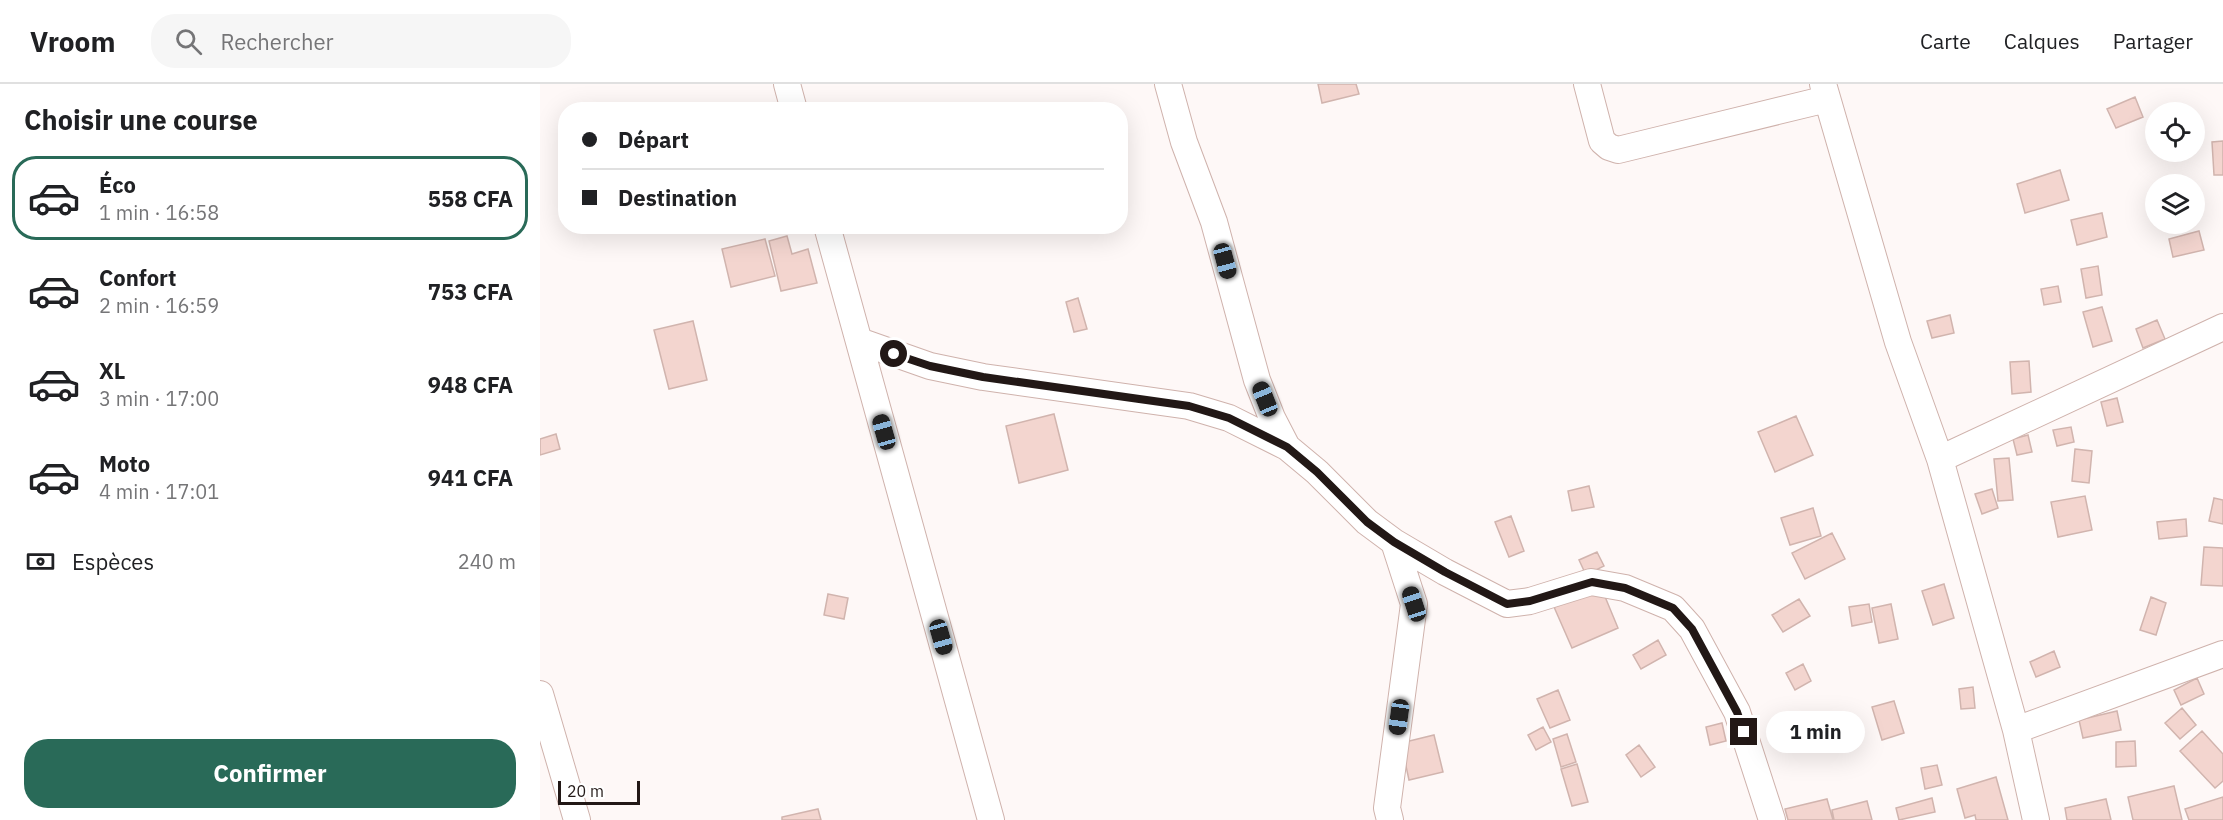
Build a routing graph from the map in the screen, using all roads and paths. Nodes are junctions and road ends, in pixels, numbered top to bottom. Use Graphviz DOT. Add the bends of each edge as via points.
graph roads {
  1 [pos="787,84"];
  2 [pos="1168,84"];
  3 [pos="1587,84"];
  4 [pos="1825,92"];
  5 [pos="792,102"];
  6 [pos="829,234"];
  7 [pos="2223,327"];
  8 [pos="859,341"];
  9 [pos="1287,447"];
  10 [pos="1940,459"];
  11 [pos="1394,542"];
  12 [pos="2223,654"];
  13 [pos="540,694"];
  14 [pos="2016,730"];
  15 [pos="577,820"];
  16 [pos="992,820"];
  17 [pos="1390,820"];
  18 [pos="1773,820"];
  19 [pos="2036,820"];
  1 -- 5 [label="street"];
  2 -- 9 [label="street" via="1184,142 1214,222 1257,380"];
  3 -- 4 [label="street" via="1602,141 1618,150"];
  4 -- 10 [label="street" via="1898,342"];
  6 -- 8 [label="street"];
  7 -- 10 [label="street"];
  8 -- 9 [label="street" via="930,366 983,377 1189,406 1229,418"];
  8 -- 16 [label="street"];
  9 -- 11 [label="street"];
  10 -- 14 [label="street"];
  11 -- 17 [label="street" via="1414,604 1387,808"];
  11 -- 18 [label="street" via="1507,604 1592,582 1625,588 1673,608 1692,629 1737,712"];
  12 -- 14 [label="street"];
  13 -- 15 [label="street"];
  14 -- 19 [label="street"];
}
